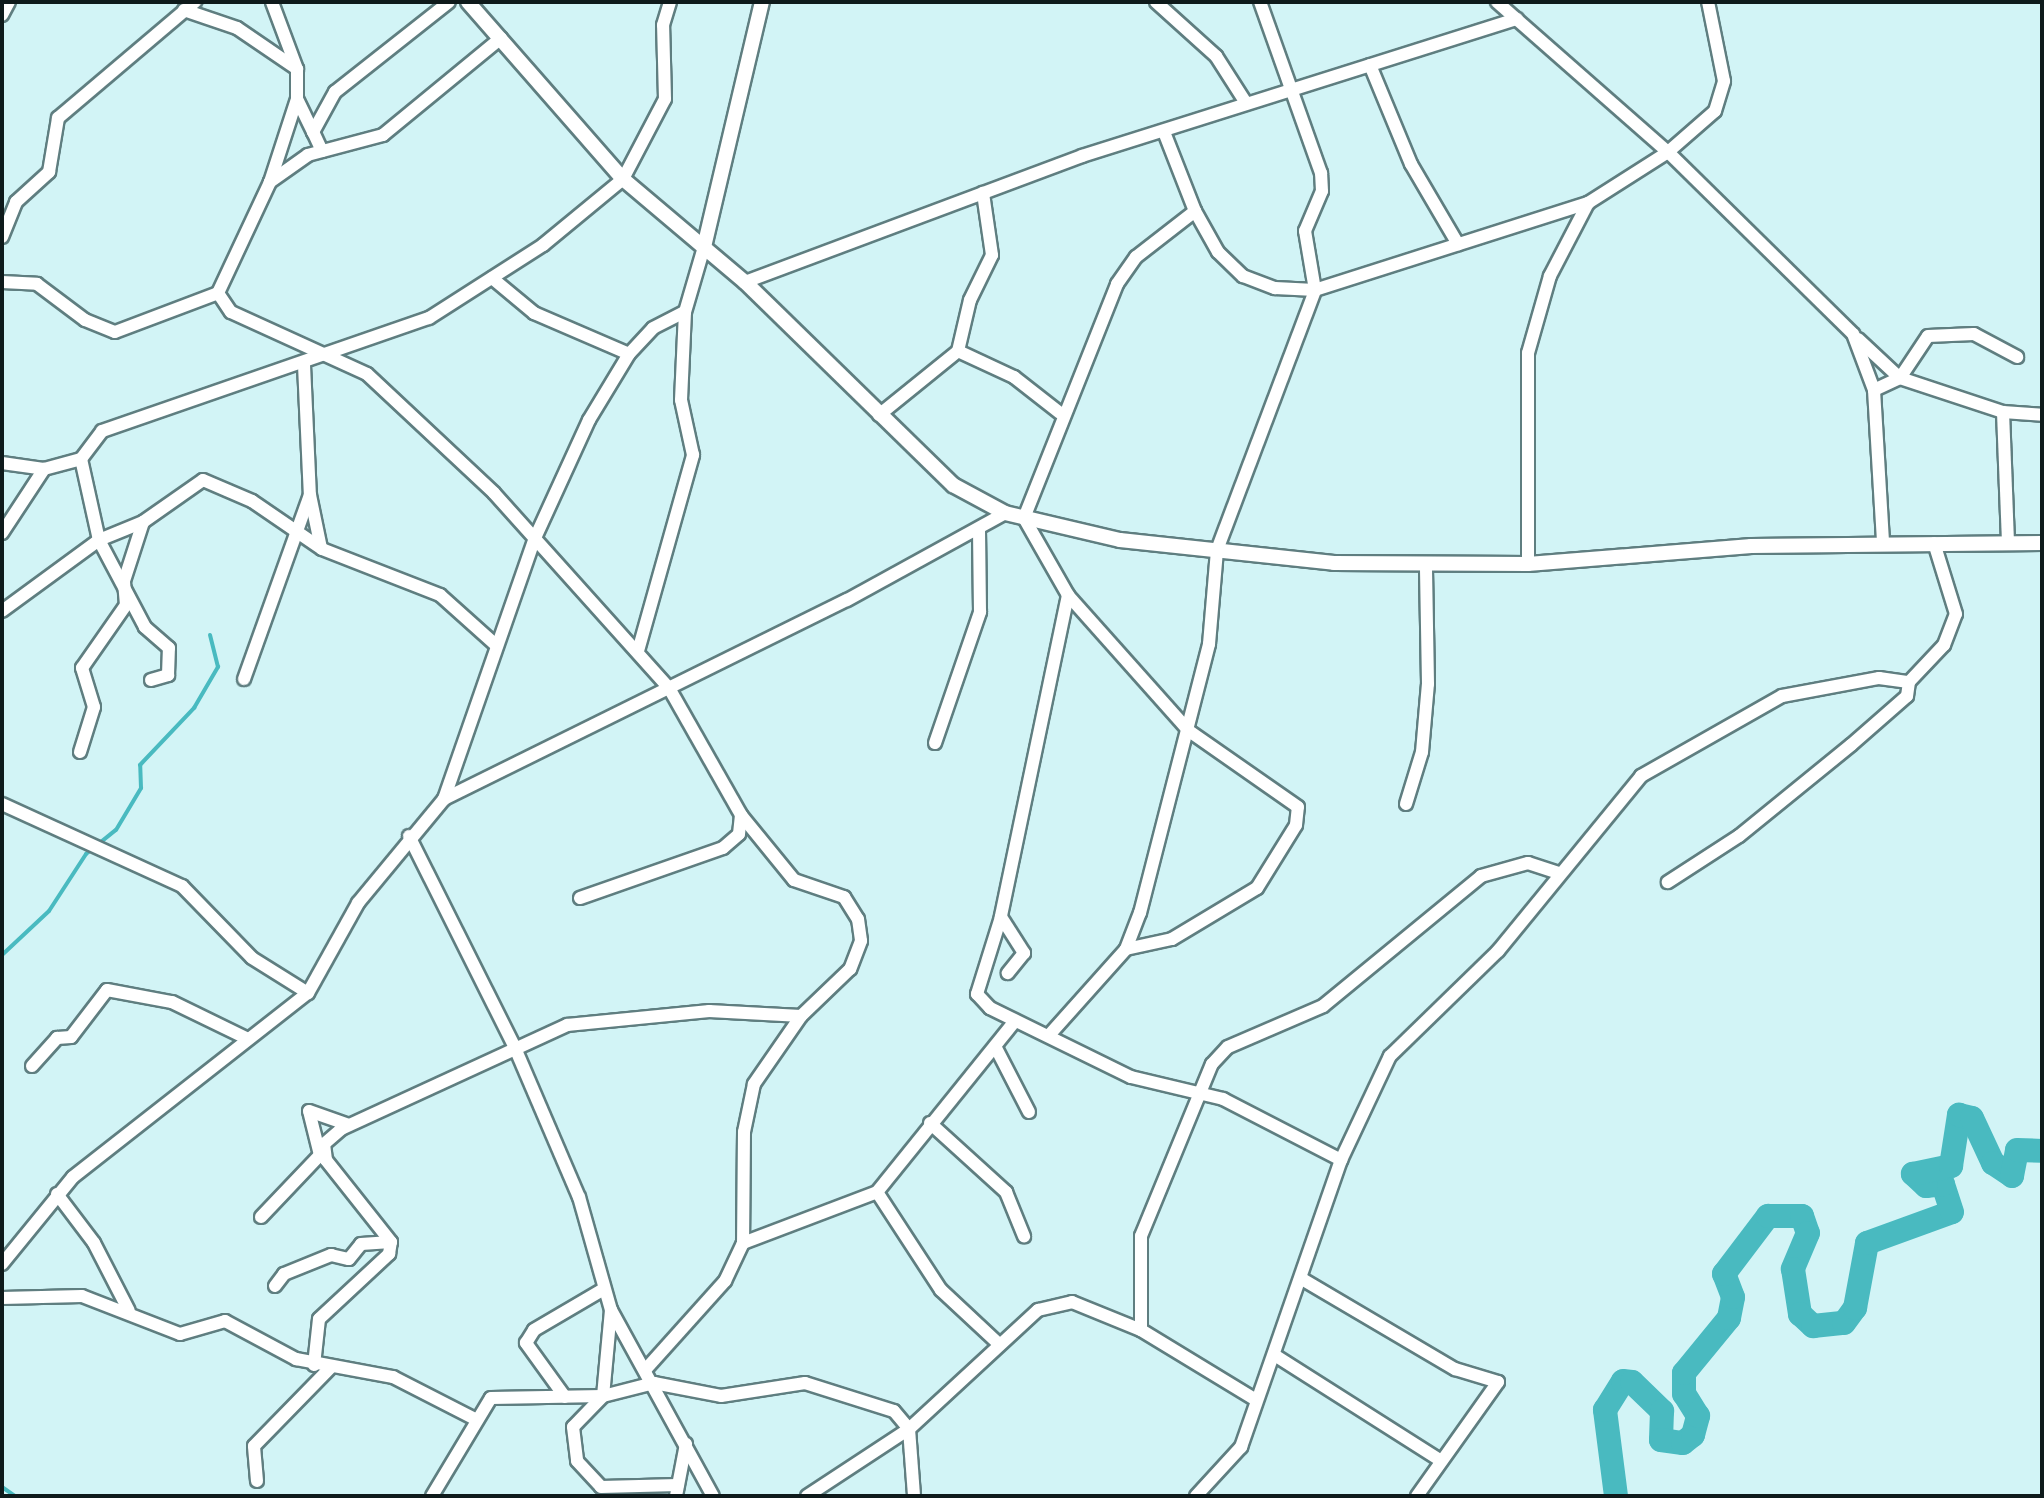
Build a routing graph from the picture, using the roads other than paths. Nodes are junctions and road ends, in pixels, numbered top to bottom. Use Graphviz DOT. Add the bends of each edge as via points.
graph roads {
  1 [pos="9,2"];
  2 [pos="272,2"];
  3 [pos="449,2"];
  4 [pos="468,2"];
  5 [pos="670,2"];
  6 [pos="762,2"];
  7 [pos="1156,2"];
  8 [pos="1260,2"];
  9 [pos="1497,2"];
  10 [pos="1708,2"];
  11 [pos="190,6"];
  12 [pos="2,15"];
  13 [pos="1517,19"];
  14 [pos="501,38"];
  15 [pos="1370,65"];
  16 [pos="297,69"];
  17 [pos="1294,88"];
  18 [pos="297,99"];
  19 [pos="1246,103"];
  20 [pos="313,132"];
  21 [pos="1164,132"];
  22 [pos="322,151"];
  23 [pos="1668,152"];
  24 [pos="623,179"];
  25 [pos="270,182"];
  26 [pos="983,193"];
  27 [pos="1588,203"];
  28 [pos="1195,211"];
  29 [pos="2,237"];
  30 [pos="1458,244"];
  31 [pos="704,247"];
  32 [pos="492,278"];
  33 [pos="2,282"];
  34 [pos="745,282"];
  35 [pos="1315,290"];
  36 [pos="218,293"];
  37 [pos="685,312"];
  38 [pos="1853,334"];
  39 [pos="958,351"];
  40 [pos="629,354"];
  41 [pos="2017,357"];
  42 [pos="321,358"];
  43 [pos="304,365"];
  44 [pos="1900,378"];
  45 [pos="1874,390"];
  46 [pos="2003,412"];
  47 [pos="1060,413"];
  48 [pos="879,415"];
  49 [pos="2042,415"];
  50 [pos="81,459"];
  51 [pos="2,463"];
  52 [pos="44,469"];
  53 [pos="310,495"];
  54 [pos="1005,513"];
  55 [pos="1024,518"];
  56 [pos="143,522"];
  57 [pos="979,530"];
  58 [pos="294,531"];
  59 [pos="2,533"];
  60 [pos="535,538"];
  61 [pos="99,540"];
  62 [pos="1883,542"];
  63 [pos="1934,543"];
  64 [pos="2008,543"];
  65 [pos="2042,543"];
  66 [pos="322,549"];
  67 [pos="1217,550"];
  68 [pos="1426,564"];
  69 [pos="1528,564"];
  70 [pos="1068,595"];
  71 [pos="127,598"];
  72 [pos="2,611"];
  73 [pos="497,646"];
  74 [pos="638,651"];
  75 [pos="244,679"];
  76 [pos="151,680"];
  77 [pos="1909,682"];
  78 [pos="669,688"];
  79 [pos="1189,731"];
  80 [pos="935,743"];
  81 [pos="80,752"];
  82 [pos="444,799"];
  83 [pos="2,804"];
  84 [pos="1406,804"];
  85 [pos="741,815"];
  86 [pos="409,836"];
  87 [pos="1559,873"];
  88 [pos="1668,882"];
  89 [pos="580,898"];
  90 [pos="1001,917"];
  91 [pos="1126,949"];
  92 [pos="1008,973"];
  93 [pos="308,993"];
  94 [pos="801,1016"];
  95 [pos="1015,1021"];
  96 [pos="1051,1033"];
  97 [pos="246,1038"];
  98 [pos="515,1048"];
  99 [pos="996,1048"];
  100 [pos="32,1066"];
  101 [pos="1202,1092"];
  102 [pos="1029,1112"];
  103 [pos="930,1123"];
  104 [pos="349,1125"];
  105 [pos="1341,1160"];
  106 [pos="877,1192"];
  107 [pos="57,1194"];
  108 [pos="261,1217"];
  109 [pos="1024,1236"];
  110 [pos="391,1242"];
  111 [pos="743,1243"];
  112 [pos="2,1264"];
  113 [pos="1302,1279"];
  114 [pos="275,1286"];
  115 [pos="604,1289"];
  116 [pos="2,1298"];
  117 [pos="611,1310"];
  118 [pos="129,1311"];
  119 [pos="1141,1330"];
  120 [pos="999,1344"];
  121 [pos="1276,1356"];
  122 [pos="311,1364"];
  123 [pos="331,1367"];
  124 [pos="646,1369"];
  125 [pos="654,1383"];
  126 [pos="312,1384"];
  127 [pos="603,1396"];
  128 [pos="565,1397"];
  129 [pos="1256,1400"];
  130 [pos="473,1418"];
  131 [pos="909,1429"];
  132 [pos="686,1444"];
  133 [pos="1440,1460"];
  134 [pos="257,1481"];
  135 [pos="677,1491"];
  136 [pos="432,1496"];
  137 [pos="713,1496"];
  138 [pos="807,1496"];
  139 [pos="914,1496"];
  140 [pos="1196,1496"];
  141 [pos="1417,1496"];
  1 -- 12 [label="street"];
  2 -- 16 [label="street"];
  3 -- 20 [label="street" via="335,92"];
  4 -- 14 [label="street"];
  5 -- 24 [label="street" via="663,25 665,99"];
  6 -- 31 [label="street"];
  7 -- 19 [label="street" via="1216,56"];
  8 -- 17 [label="street"];
  9 -- 13 [label="street"];
  10 -- 23 [label="street" via="1724,81 1715,111"];
  11 -- 16 [label="street" via="237,28"];
  11 -- 29 [label="street" via="58,118 49,172 16,202"];
  13 -- 15 [label="street"];
  13 -- 23 [label="street"];
  14 -- 22 [label="street" via="383,135"];
  14 -- 24 [label="street"];
  15 -- 17 [label="street"];
  15 -- 30 [label="street" via="1411,164"];
  16 -- 18 [label="street"];
  17 -- 19 [label="street"];
  17 -- 35 [label="street" via="1321,173 1322,191 1305,231"];
  18 -- 20 [label="street"];
  18 -- 25 [label="street"];
  19 -- 21 [label="street"];
  20 -- 22 [label="street"];
  21 -- 26 [label="street"];
  21 -- 28 [label="street"];
  22 -- 25 [label="street"];
  23 -- 27 [label="street"];
  23 -- 38 [label="street"];
  24 -- 31 [label="street"];
  24 -- 32 [label="street"];
  25 -- 36 [label="street"];
  26 -- 34 [label="street"];
  26 -- 39 [label="street" via="992,255"];
  27 -- 30 [label="street"];
  27 -- 69 [label="street" via="1550,276 1528,353"];
  28 -- 35 [label="street" via="1218,252 1243,276 1275,288"];
  28 -- 47 [label="street" via="1136,257 1117,284"];
  30 -- 35 [label="street"];
  31 -- 34 [label="street"];
  31 -- 37 [label="street"];
  32 -- 40 [label="street" via="534,313"];
  32 -- 42 [label="street" via="429,318"];
  33 -- 36 [label="street" via="37,284 85,320 115,332"];
  34 -- 48 [label="street"];
  35 -- 67 [label="street"];
  36 -- 42 [label="street" via="231,312"];
  37 -- 40 [label="street" via="653,328"];
  37 -- 74 [label="street" via="681,400 693,455"];
  38 -- 44 [label="street"];
  38 -- 45 [label="street"];
  39 -- 47 [label="street" via="1014,377"];
  39 -- 48 [label="street"];
  40 -- 60 [label="street" via="589,420"];
  41 -- 44 [label="street" via="1974,334 1941,334 1916,349"];
  42 -- 43 [label="street"];
  42 -- 60 [label="street" via="367,374 404,405"];
  43 -- 50 [label="street" via="128,417 102,431"];
  43 -- 53 [label="street"];
  44 -- 45 [label="street"];
  44 -- 46 [label="street"];
  45 -- 62 [label="street"];
  46 -- 49 [label="street"];
  46 -- 64 [label="street"];
  47 -- 55 [label="street"];
  48 -- 54 [label="street" via="953,485"];
  50 -- 52 [label="street"];
  50 -- 61 [label="street"];
  51 -- 52 [label="street"];
  52 -- 59 [label="street"];
  53 -- 58 [label="street"];
  53 -- 66 [label="street"];
  54 -- 55 [label="street"];
  54 -- 57 [label="street"];
  55 -- 67 [label="street" via="1120,540"];
  55 -- 70 [label="street"];
  56 -- 58 [label="street" via="203,480"];
  56 -- 61 [label="street"];
  56 -- 71 [label="street" via="124,581"];
  57 -- 78 [label="street"];
  57 -- 80 [label="street" via="980,612"];
  58 -- 66 [label="street"];
  58 -- 75 [label="street"];
  60 -- 73 [label="street"];
  60 -- 74 [label="street"];
  61 -- 71 [label="street"];
  61 -- 72 [label="street"];
  62 -- 63 [label="street"];
  62 -- 69 [label="street"];
  63 -- 64 [label="street"];
  63 -- 77 [label="street" via="1956,614 1944,645"];
  64 -- 65 [label="street"];
  66 -- 73 [label="street" via="440,595"];
  67 -- 68 [label="street"];
  67 -- 79 [label="street" via="1209,644"];
  68 -- 69 [label="street"];
  68 -- 84 [label="street" via="1428,684 1422,752"];
  70 -- 79 [label="street"];
  70 -- 90 [label="street"];
  71 -- 76 [label="street" via="169,648 168,675"];
  71 -- 81 [label="street" via="114,629 82,668 94,707"];
  73 -- 82 [label="street"];
  74 -- 78 [label="street"];
  77 -- 87 [label="street" via="1879,678 1782,696 1641,776"];
  77 -- 88 [label="street" via="1907,696 1851,745 1739,836"];
  78 -- 82 [label="street"];
  78 -- 85 [label="street"];
  79 -- 91 [label="street"];
  79 -- 91 [label="street" via="1288,795 1298,807 1296,825 1257,888 1172,939"];
  82 -- 86 [label="street"];
  83 -- 93 [label="street" via="182,886 252,958"];
  85 -- 89 [label="street" via="739,834 723,848"];
  85 -- 94 [label="street" via="794,880 844,897 858,919 861,941 850,969"];
  86 -- 93 [label="street" via="358,903"];
  86 -- 98 [label="street"];
  87 -- 101 [label="street" via="1528,863 1481,876 1323,1006 1228,1047"];
  87 -- 105 [label="street" via="1498,951 1390,1056"];
  90 -- 92 [label="street" via="1024,953"];
  90 -- 95 [label="street" via="977,994"];
  91 -- 96 [label="street"];
  93 -- 97 [label="street"];
  94 -- 98 [label="street" via="709,1011 567,1025"];
  94 -- 111 [label="street" via="754,1084 744,1132"];
  95 -- 96 [label="street"];
  95 -- 99 [label="street"];
  96 -- 101 [label="street" via="1131,1077"];
  97 -- 100 [label="street" via="172,1002 107,990 71,1037 57,1038"];
  97 -- 107 [label="street"];
  98 -- 104 [label="street"];
  98 -- 115 [label="street" via="579,1197"];
  99 -- 102 [label="street"];
  99 -- 103 [label="street"];
  101 -- 105 [label="street"];
  101 -- 119 [label="street" via="1141,1236"];
  103 -- 106 [label="street"];
  103 -- 109 [label="street" via="1006,1192"];
  104 -- 108 [label="street" via="309,1111 320,1155"];
  104 -- 110 [label="street" via="324,1144 326,1160"];
  105 -- 113 [label="street"];
  106 -- 111 [label="street"];
  106 -- 120 [label="street" via="941,1290"];
  107 -- 112 [label="street"];
  107 -- 118 [label="street" via="94,1243"];
  110 -- 114 [label="street" via="361,1244 349,1259 331,1255 284,1274"];
  110 -- 122 [label="street" via="389,1254 319,1319"];
  111 -- 124 [label="street" via="725,1281"];
  113 -- 121 [label="street"];
  113 -- 133 [label="street" via="1455,1369 1498,1382"];
  115 -- 117 [label="street"];
  115 -- 128 [label="street" via="534,1330 526,1343"];
  116 -- 118 [label="street" via="82,1296"];
  117 -- 124 [label="street"];
  117 -- 127 [label="street"];
  118 -- 122 [label="street" via="180,1334 225,1321"];
  119 -- 120 [label="street" via="1072,1302 1038,1310"];
  119 -- 129 [label="street"];
  120 -- 131 [label="street"];
  121 -- 129 [label="street"];
  121 -- 133 [label="street"];
  122 -- 123 [label="street"];
  122 -- 126 [label="street"];
  123 -- 126 [label="street"];
  123 -- 130 [label="street" via="393,1377"];
  124 -- 125 [label="street"];
  125 -- 127 [label="street"];
  125 -- 131 [label="street" via="721,1396 805,1383 894,1411"];
  125 -- 132 [label="street"];
  126 -- 134 [label="street" via="254,1446"];
  127 -- 128 [label="street"];
  127 -- 135 [label="street" via="573,1427 584,1475 601,1487"];
  128 -- 130 [label="street" via="491,1398"];
  129 -- 140 [label="street" via="1241,1447"];
  130 -- 136 [label="street"];
  131 -- 138 [label="street"];
  131 -- 139 [label="street"];
  132 -- 135 [label="street"];
  132 -- 137 [label="street"];
  133 -- 141 [label="street"];
}
